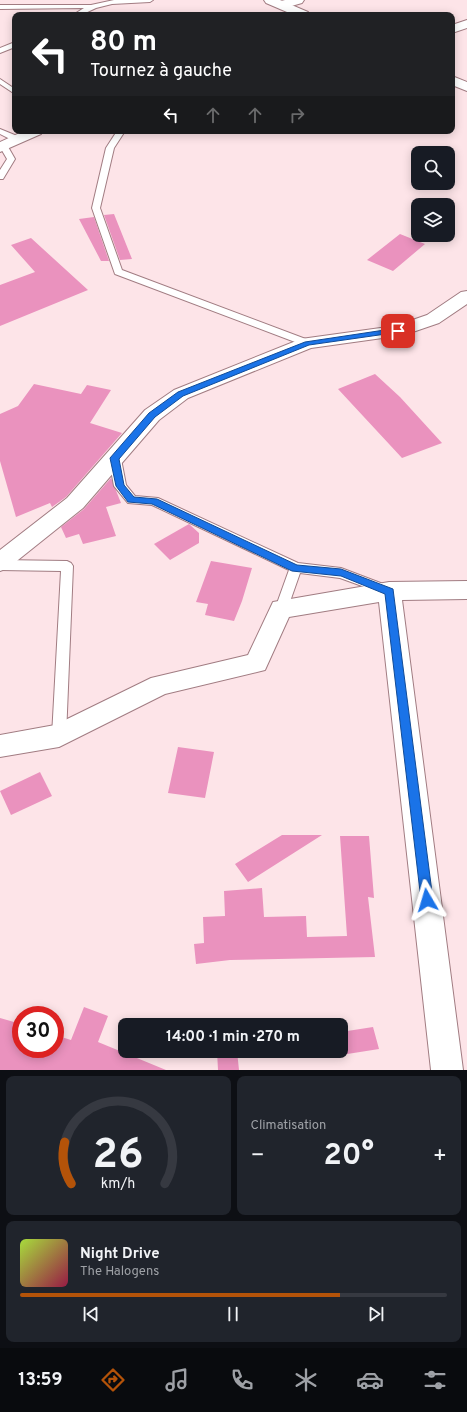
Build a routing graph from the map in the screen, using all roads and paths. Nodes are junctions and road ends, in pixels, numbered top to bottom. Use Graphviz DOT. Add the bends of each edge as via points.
graph roads {
  1 [pos="150,0"];
  2 [pos="270,0"];
  3 [pos="298,0"];
  4 [pos="1,4"];
  5 [pos="281,5"];
  6 [pos="88,6"];
  7 [pos="80,12"];
  8 [pos="297,12"];
  9 [pos="12,45"];
  10 [pos="12,45"];
  11 [pos="0,47"];
  12 [pos="0,51"];
  13 [pos="0,81"];
  14 [pos="455,81"];
  15 [pos="467,87"];
  16 [pos="12,90"];
  17 [pos="0,131"];
  18 [pos="30,134"];
  19 [pos="119,134"];
  20 [pos="19,140"];
  21 [pos="2,147"];
  22 [pos="0,177"];
  23 [pos="467,296"];
  24 [pos="307,343"];
  25 [pos="115,458"];
  26 [pos="0,562"];
  27 [pos="0,566"];
  28 [pos="296,568"];
  29 [pos="467,590"];
  30 [pos="390,591"];
  31 [pos="281,610"];
  32 [pos="59,736"];
  33 [pos="0,746"];
  34 [pos="447,1070"];
  1 -- 6 [label="lane"];
  2 -- 5 [label="street"];
  3 -- 5 [label="street"];
  4 -- 6 [label="lane"];
  5 -- 8 [label="street"];
  6 -- 7 [label="lane"];
  9 -- 11 [label="lane"];
  10 -- 12 [label="lane"];
  13 -- 16 [label="lane"];
  14 -- 15 [label="street"];
  17 -- 20 [label="lane"];
  18 -- 20 [label="street"];
  19 -- 24 [label="lane" via="110,148 96,208 118,272"];
  20 -- 21 [label="street"];
  21 -- 22 [label="lane" via="11,159"];
  23 -- 24 [label="street" via="433,319 398,331"];
  24 -- 25 [label="street" via="181,394 152,415"];
  25 -- 26 [label="street" via="75,503"];
  25 -- 28 [label="lane" via="120,486 132,500 154,501"];
  27 -- 32 [label="lane" via="67,566"];
  28 -- 30 [label="lane" via="341,573"];
  28 -- 31 [label="lane"];
  29 -- 30 [label="street"];
  30 -- 31 [label="street"];
  30 -- 34 [label="street"];
  31 -- 32 [label="street" via="256,663 160,685"];
  32 -- 33 [label="street"];
}
